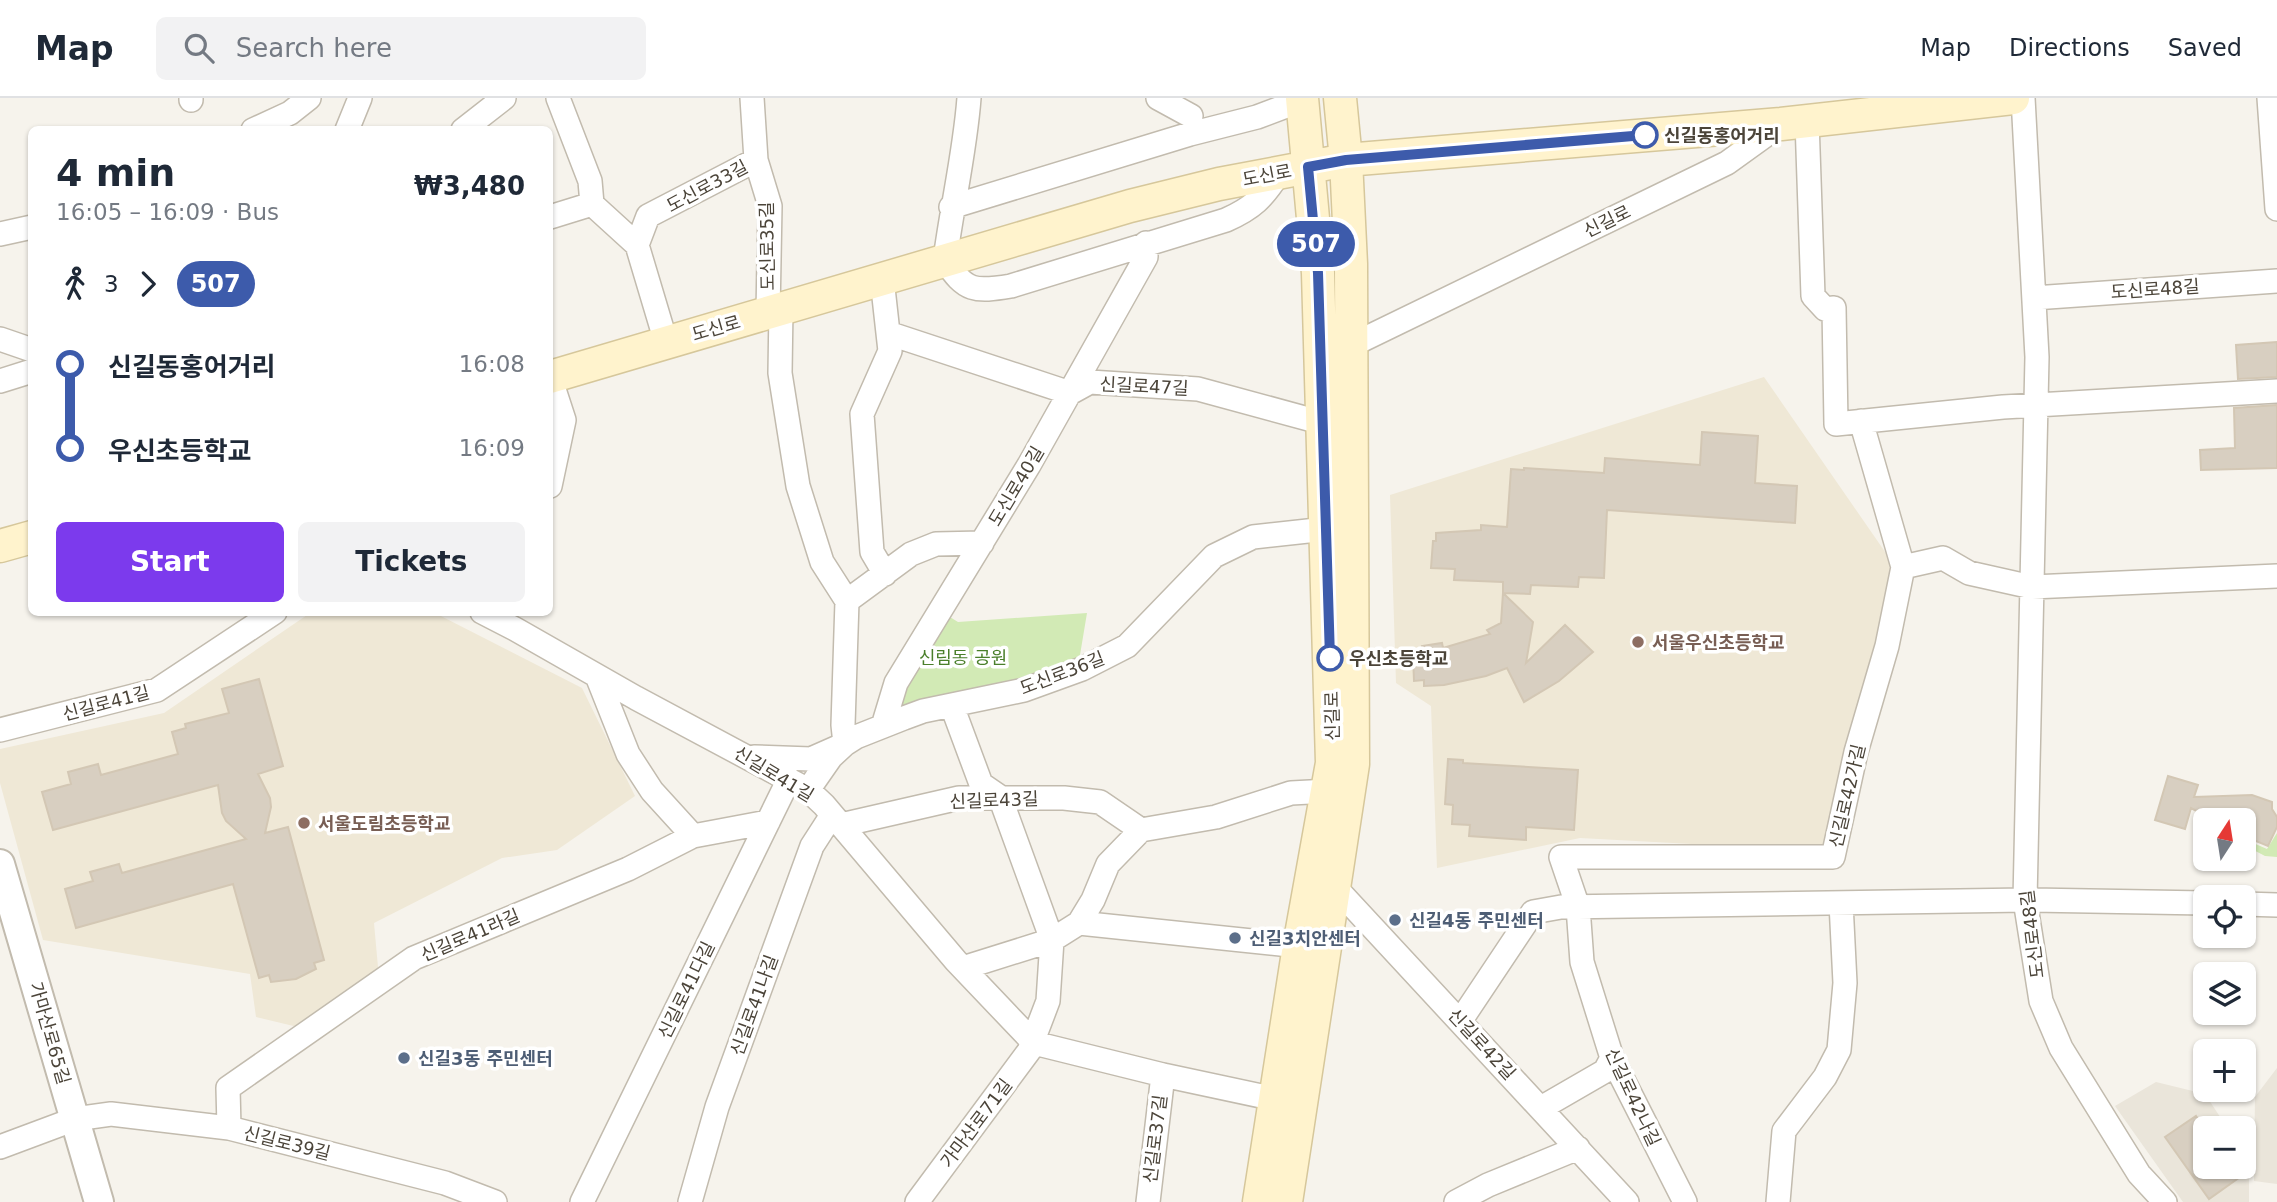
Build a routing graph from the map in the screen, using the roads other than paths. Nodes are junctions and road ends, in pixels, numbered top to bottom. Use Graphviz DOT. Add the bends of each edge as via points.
graph roads {
  1 [pos="309,98"];
  2 [pos="360,98"];
  3 [pos="504,98"];
  4 [pos="558,98"];
  5 [pos="752,98"];
  6 [pos="969,98"];
  7 [pos="1158,98"];
  8 [pos="1340,98"];
  9 [pos="2024,98"];
  10 [pos="2269,98"];
  11 [pos="1302,99"];
  12 [pos="1994,99"];
  13 [pos="1902,104"];
  14 [pos="1190,116"];
  15 [pos="1794,122"];
  16 [pos="262,126"];
  17 [pos="349,126"];
  18 [pos="468,126"];
  19 [pos="756,160"];
  20 [pos="1346,160"];
  21 [pos="1294,170"];
  22 [pos="592,204"];
  23 [pos="951,207"];
  24 [pos="2277,209"];
  25 [pos="553,216"];
  26 [pos="28,228"];
  27 [pos="0,234"];
  28 [pos="1146,243"];
  29 [pos="637,244"];
  30 [pos="945,260"];
  31 [pos="882,279"];
  32 [pos="2277,281"];
  33 [pos="2034,298"];
  34 [pos="775,311"];
  35 [pos="888,333"];
  36 [pos="0,339"];
  37 [pos="666,342"];
  38 [pos="1352,345"];
  39 [pos="28,349"];
  40 [pos="28,372"];
  41 [pos="553,376"];
  42 [pos="0,381"];
  43 [pos="553,386"];
  44 [pos="2277,391"];
  45 [pos="1070,394"];
  46 [pos="2036,406"];
  47 [pos="1861,421"];
  48 [pos="1323,423"];
  49 [pos="553,472"];
  50 [pos="1326,528"];
  51 [pos="28,538"];
  52 [pos="982,543"];
  53 [pos="0,547"];
  54 [pos="1903,567"];
  55 [pos="885,574"];
  56 [pos="2277,576"];
  57 [pos="2032,587"];
  58 [pos="847,601"];
  59 [pos="269,616"];
  60 [pos="495,616"];
  61 [pos="597,676"];
  62 [pos="952,706"];
  63 [pos="883,726"];
  64 [pos="0,730"];
  65 [pos="845,744"];
  66 [pos="747,757"];
  67 [pos="798,784"];
  68 [pos="1329,792"];
  69 [pos="1000,797"];
  70 [pos="837,820"];
  71 [pos="768,822"];
  72 [pos="1142,830"];
  73 [pos="693,836"];
  74 [pos="0,864"];
  75 [pos="1335,887"];
  76 [pos="2025,900"];
  77 [pos="1841,903"];
  78 [pos="2193,903"];
  79 [pos="2256,904"];
  80 [pos="2277,905"];
  81 [pos="1578,906"];
  82 [pos="1079,923"];
  83 [pos="1052,940"];
  84 [pos="1299,946"];
  85 [pos="963,968"];
  86 [pos="1461,1020"];
  87 [pos="1034,1043"];
  88 [pos="1612,1058"];
  89 [pos="1163,1076"];
  90 [pos="1275,1099"];
  91 [pos="1541,1108"];
  92 [pos="75,1119"];
  93 [pos="229,1128"];
  94 [pos="0,1147"];
  95 [pos="1578,1148"];
  96 [pos="99,1202"];
  97 [pos="495,1202"];
  98 [pos="582,1202"];
  99 [pos="690,1202"];
  100 [pos="917,1202"];
  101 [pos="1148,1202"];
  102 [pos="1259,1202"];
  103 [pos="1286,1202"];
  104 [pos="1456,1202"];
  105 [pos="1627,1202"];
  106 [pos="1685,1202"];
  107 [pos="1778,1202"];
  108 [pos="2165,1202"];
  1 -- 16 [label="street"];
  2 -- 17 [label="street"];
  3 -- 18 [label="street"];
  4 -- 22 [label="street" via="590,181"];
  5 -- 19 [label="street, 도신로35길"];
  6 -- 23 [label="street"];
  7 -- 14 [label="street"];
  8 -- 20 [label="main road, 신길로"];
  9 -- 33 [label="street, 도신로48길"];
  10 -- 24 [label="street"];
  11 -- 14 [label="street" via="1257,117"];
  11 -- 21 [label="main road, 신길로"];
  12 -- 13 [label="main road, 도신로"];
  13 -- 15 [label="main road, 도신로"];
  14 -- 23 [label="street"];
  15 -- 20 [label="main road, 도신로"];
  15 -- 38 [label="street, 신길로" via="1727,163"];
  15 -- 47 [label="street" via="1812,296 1825,310 1834,308 1836,424"];
  19 -- 29 [label="street, 도신로33길" via="648,216"];
  19 -- 34 [label="street, 도신로35길" via="770,206"];
  20 -- 21 [label="main road, 도신로"];
  20 -- 38 [label="main road, 신길로"];
  21 -- 28 [label="street" via="1250,209"];
  21 -- 30 [label="main road, 도신로" via="1130,206"];
  21 -- 48 [label="main road, 신길로" via="1318,273"];
  22 -- 25 [label="street"];
  22 -- 29 [label="street"];
  23 -- 30 [label="street"];
  26 -- 27 [label="street"];
  28 -- 30 [label="street" via="1001,288 975,289 962,284"];
  28 -- 45 [label="street, 도신로40길" via="1146,257"];
  29 -- 37 [label="street"];
  30 -- 31 [label="main road, 도신로"];
  31 -- 34 [label="main road, 도신로"];
  31 -- 35 [label="street"];
  32 -- 33 [label="street, 도신로48길"];
  33 -- 46 [label="street, 도신로48길"];
  34 -- 37 [label="main road, 도신로"];
  34 -- 58 [label="street" via="799,486 822,562"];
  35 -- 45 [label="street"];
  35 -- 55 [label="street" via="890,351 862,414 872,552"];
  36 -- 39 [label="street"];
  37 -- 41 [label="main road, 도신로"];
  38 -- 75 [label="main road, 신길로" via="1353,764"];
  40 -- 42 [label="street"];
  43 -- 49 [label="street, 도신로" via="564,420"];
  44 -- 46 [label="street"];
  45 -- 48 [label="street, 신길로47길" via="1090,382 1198,389"];
  45 -- 52 [label="street, 도신로40길"];
  46 -- 47 [label="street"];
  46 -- 57 [label="street, 도신로48길"];
  47 -- 54 [label="street, 신길로42가길"];
  48 -- 50 [label="main road, 신길로"];
  50 -- 62 [label="street, 도신로36길" via="1253,537 1214,555 1127,646 1024,690"];
  50 -- 68 [label="main road, 신길로" via="1333,736"];
  51 -- 53 [label="main road"];
  52 -- 55 [label="street" via="936,544 911,554"];
  52 -- 63 [label="street, 도신로40길" via="896,683"];
  54 -- 57 [label="street" via="1943,558 1969,573"];
  54 -- 81 [label="street, 신길로42가길" via="1833,856 1561,857"];
  55 -- 58 [label="street"];
  56 -- 57 [label="street"];
  57 -- 76 [label="street, 도신로48길"];
  58 -- 65 [label="street"];
  59 -- 64 [label="street, 신길로41길" via="157,690"];
  60 -- 61 [label="street, 신길로41길"];
  61 -- 66 [label="street, 신길로41길"];
  61 -- 73 [label="street" via="628,754 652,791"];
  62 -- 63 [label="street, 도신로36길"];
  62 -- 69 [label="street" via="981,784"];
  63 -- 65 [label="street, 도신로36길"];
  65 -- 66 [label="street, 도신로36길" via="811,759"];
  65 -- 67 [label="street, 도신로36길"];
  66 -- 67 [label="street, 신길로41길"];
  67 -- 70 [label="street, 신길로41길"];
  67 -- 71 [label="street, 신길로41다길"];
  68 -- 72 [label="street" via="1291,793 1216,817"];
  68 -- 84 [label="main road, 신길로"];
  69 -- 70 [label="street, 신길로43길" via="958,798"];
  69 -- 72 [label="street, 신길로43길" via="1100,802"];
  69 -- 83 [label="street"];
  70 -- 85 [label="street, 신길로41길"];
  70 -- 99 [label="street, 신길로41나길" via="812,846 717,1107"];
  71 -- 73 [label="street, 신길로41라길"];
  71 -- 98 [label="street, 신길로41다길"];
  72 -- 82 [label="street" via="1108,864"];
  73 -- 93 [label="street, 신길로41라길" via="628,869 414,958 228,1088"];
  74 -- 92 [label="street, 가마산로65길"];
  75 -- 86 [label="street, 신길로42길"];
  75 -- 103 [label="main road, 신길로"];
  76 -- 77 [label="street"];
  76 -- 78 [label="street"];
  76 -- 108 [label="street, 도신로48길" via="2040,1001 2061,1048 2139,1174"];
  77 -- 81 [label="street"];
  77 -- 107 [label="street" via="1844,996 1839,1050 1825,1077 1784,1131"];
  79 -- 80 [label="street"];
  81 -- 86 [label="street" via="1533,912"];
  81 -- 88 [label="street, 신길로42나길" via="1582,962"];
  82 -- 83 [label="street"];
  82 -- 84 [label="street"];
  83 -- 85 [label="street"];
  83 -- 87 [label="street" via="1048,1001"];
  84 -- 90 [label="main road, 신길로"];
  85 -- 87 [label="street, 신길로41길"];
  86 -- 91 [label="street, 신길로42길"];
  87 -- 89 [label="street"];
  87 -- 100 [label="street, 가마산로71길"];
  88 -- 91 [label="street" via="1605,1072"];
  88 -- 106 [label="street, 신길로42나길"];
  89 -- 90 [label="street"];
  89 -- 101 [label="street, 신길로37길"];
  90 -- 102 [label="main road, 신길로"];
  91 -- 95 [label="street, 신길로42길"];
  92 -- 93 [label="street, 신길로39길" via="111,1114"];
  92 -- 94 [label="street, 신길로39길"];
  92 -- 96 [label="street, 가마산로65길"];
  93 -- 97 [label="street, 신길로39길" via="446,1183"];
  95 -- 104 [label="street"];
  95 -- 105 [label="street, 신길로42길"];
}
